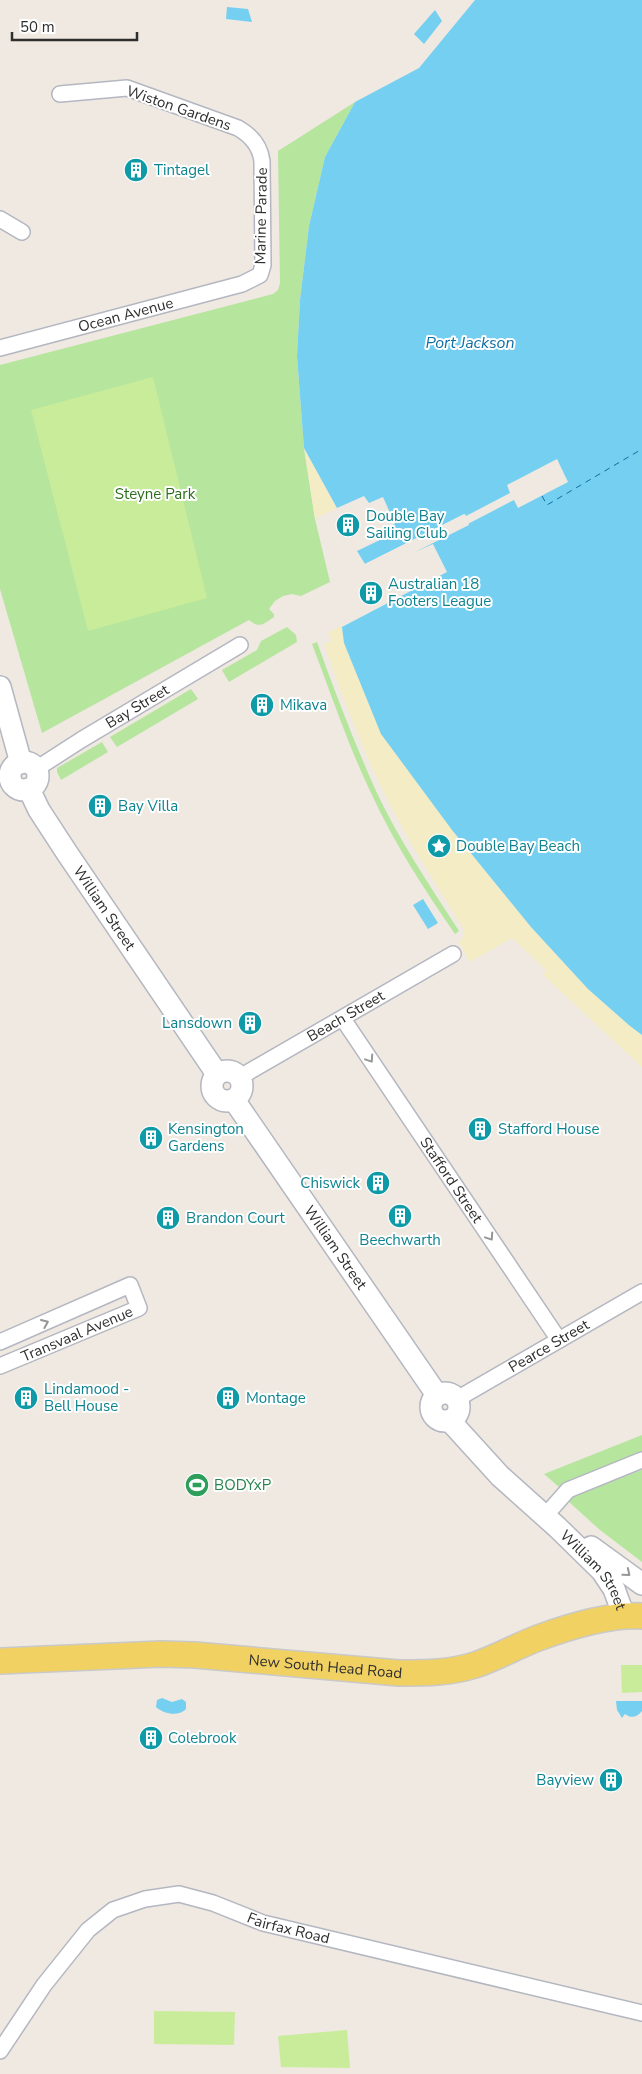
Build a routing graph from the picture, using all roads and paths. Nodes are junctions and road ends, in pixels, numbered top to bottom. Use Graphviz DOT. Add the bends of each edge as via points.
graph roads {
  1 [pos="60,94"];
  2 [pos="238,128"];
  3 [pos="0,219"];
  4 [pos="22,232"];
  5 [pos="252,280"];
  6 [pos="0,348"];
  7 [pos="240,645"];
  8 [pos="0,687"];
  9 [pos="28,766"];
  10 [pos="14,790"];
  11 [pos="453,954"];
  12 [pos="343,1019"];
  13 [pos="217,1074"];
  14 [pos="240,1077"];
  15 [pos="234,1100"];
  16 [pos="642,1292"];
  17 [pos="89,1304"];
  18 [pos="98,1325"];
  19 [pos="559,1340"];
  20 [pos="0,1342"];
  21 [pos="2,1361"];
  22 [pos="447,1397"];
  23 [pos="642,1460"];
  24 [pos="551,1521"];
  25 [pos="642,1584"];
  26 [pos="633,1616"];
  27 [pos="0,1661"];
  28 [pos="642,2013"];
  29 [pos="0,2051"];
  1 -- 2 [label="street, Wiston Gardens" via="127,88"];
  2 -- 5 [label="street, Marine Parade" via="249,135 258,147 262,161 263,265 260,275"];
  3 -- 4 [label="street"];
  5 -- 6 [label="street, Ocean Avenue"];
  7 -- 9 [label="street, Bay Street" via="81,740"];
  8 -- 9 [label="street"];
  9 -- 10 [label="street, William Street" via="14,767 11,774"];
  10 -- 13 [label="street, William Street" via="39,810"];
  11 -- 12 [label="street, Beach Street"];
  12 -- 14 [label="street, Beach Street"];
  12 -- 19 [label="street, Stafford Street, one-way"];
  13 -- 14 [label="street" via="229,1071"];
  13 -- 15 [label="street" via="212,1084 214,1095 223,1101"];
  14 -- 15 [label="street" via="242,1092"];
  15 -- 22 [label="street, William Street"];
  16 -- 19 [label="street, Pearce Street"];
  17 -- 18 [label="street"];
  17 -- 18 [label="street, Transvaal Avenue" via="130,1285 139,1308"];
  20 -- 17 [label="street, Transvaal Avenue, one-way"];
  18 -- 21 [label="street, Transvaal Avenue"];
  19 -- 22 [label="street, Pearce Street"];
  22 -- 24 [label="street, William Street" via="430,1404 431,1413 438,1420 450,1421 500,1476"];
  23 -- 24 [label="street" via="568,1490"];
  24 -- 25 [label="street, one-way"];
  24 -- 26 [label="street, William Street" via="591,1559"];
  26 -- 27 [label="main road, New South Head Road" via="593,1622 539,1638 476,1664 452,1671 427,1673 195,1654"];
  28 -- 29 [label="street, Fairfax Road" via="263,1923 213,1903 179,1894 145,1899 113,1910 88,1930 44,1985"];
}
